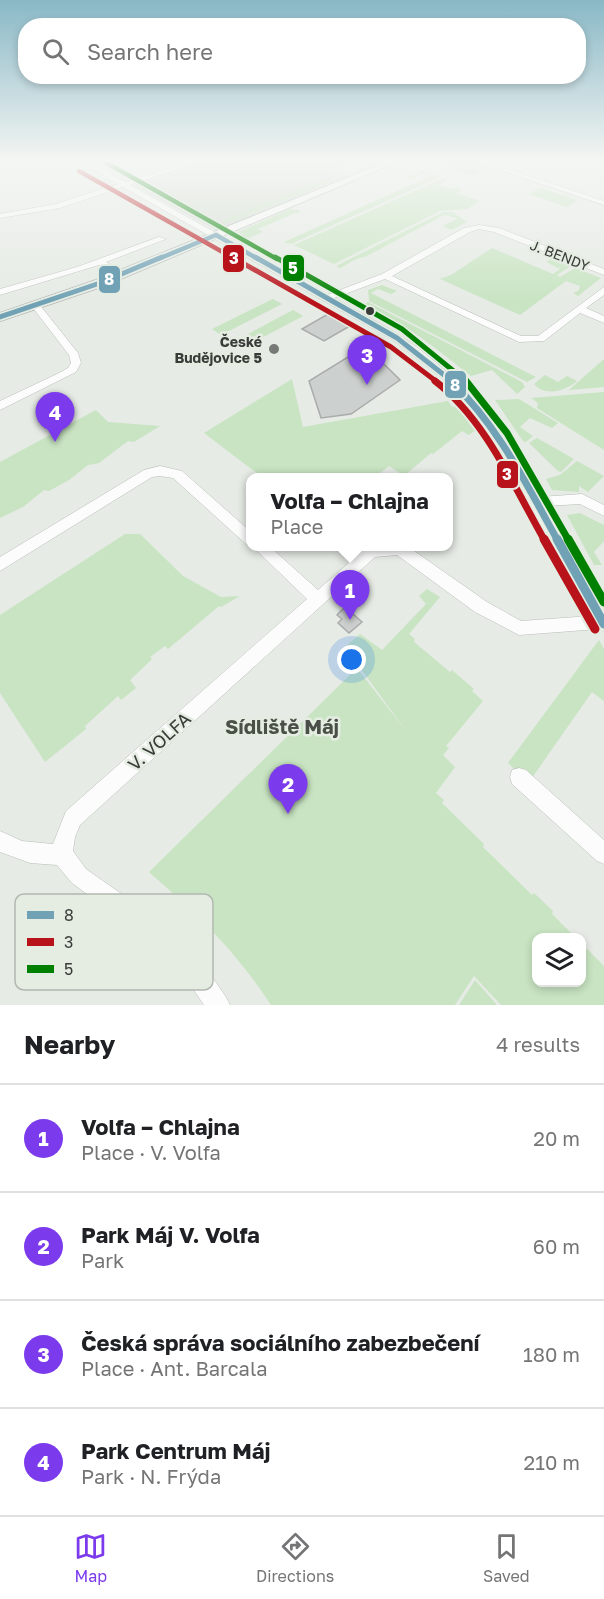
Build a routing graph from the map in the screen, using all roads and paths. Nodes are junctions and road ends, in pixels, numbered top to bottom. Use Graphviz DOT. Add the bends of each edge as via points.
graph roads {
  1 [pos="40,209"];
  2 [pos="169,209"];
  3 [pos="279,209"];
  4 [pos="0,216"];
  5 [pos="216,235"];
  6 [pos="162,239"];
  7 [pos="100,262"];
  8 [pos="604,272"];
  9 [pos="120,275"];
  10 [pos="385,276"];
  11 [pos="604,290"];
  12 [pos="0,292"];
  13 [pos="326,298"];
  14 [pos="36,306"];
  15 [pos="579,309"];
  16 [pos="0,317"];
  17 [pos="604,320"];
  18 [pos="0,406"];
  19 [pos="536,502"];
  20 [pos="604,510"];
  21 [pos="246,536"];
  22 [pos="265,551"];
  23 [pos="372,551"];
  24 [pos="402,551"];
  25 [pos="0,565"];
  26 [pos="317,598"];
  27 [pos="604,623"];
  28 [pos="519,777"];
  29 [pos="2,845"];
  30 [pos="62,854"];
  31 [pos="604,854"];
  32 [pos="104,894"];
  33 [pos="208,990"];
  34 [pos="218,1005"];
  1 -- 4 [label="street"];
  2 -- 5 [label="street"];
  3 -- 5 [label="street"];
  5 -- 9 [label="street"];
  5 -- 13 [label="street"];
  6 -- 7 [label="street"];
  7 -- 9 [label="street"];
  7 -- 12 [label="street"];
  8 -- 10 [label="street, J. BENDY" via="479,227"];
  9 -- 14 [label="street"];
  10 -- 13 [label="street, J. BENDY"];
  10 -- 15 [label="street" via="519,339 540,339"];
  11 -- 15 [label="street"];
  13 -- 19 [label="street" via="397,338 471,400 496,431"];
  14 -- 16 [label="street"];
  14 -- 18 [label="street" via="76,363 72,370"];
  15 -- 17 [label="street"];
  19 -- 20 [label="street" via="582,499"];
  19 -- 27 [label="street"];
  21 -- 25 [label="street" via="177,474 160,471 149,473"];
  22 -- 26 [label="street"];
  23 -- 26 [label="street, V. VOLFA"];
  24 -- 27 [label="street, V. VOLFA" via="519,628"];
  26 -- 30 [label="street, V. VOLFA" via="73,818"];
  28 -- 31 [label="street"];
  29 -- 30 [label="street" via="42,856"];
  30 -- 32 [label="street" via="79,876"];
  33 -- 34 [label="street"];
}
